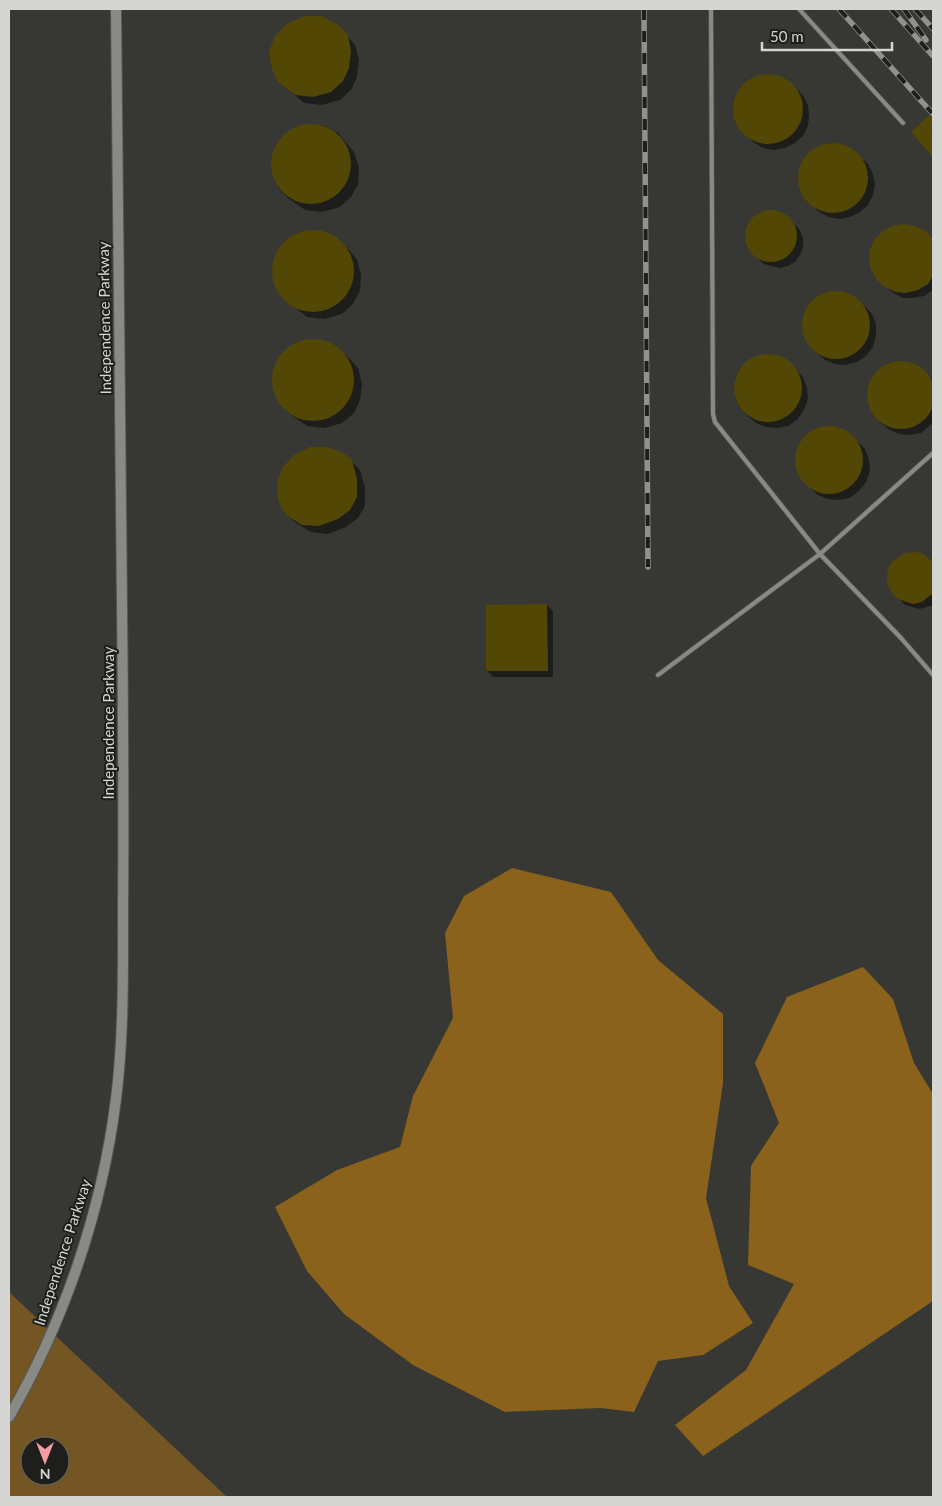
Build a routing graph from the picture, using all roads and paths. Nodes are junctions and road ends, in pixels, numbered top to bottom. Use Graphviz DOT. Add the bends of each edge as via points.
graph roads {
  1 [pos="116,9"];
  2 [pos="711,9"];
  3 [pos="799,9"];
  4 [pos="903,124"];
  5 [pos="933,453"];
  6 [pos="820,554"];
  7 [pos="658,675"];
  8 [pos="933,675"];
  9 [pos="9,1416"];
  1 -- 9 [label="main road, Independence Parkway" via="124,829 121,1039 112,1126 86,1237 46,1348"];
  2 -- 6 [label="lane" via="713,414 715,422"];
  3 -- 4 [label="lane"];
  5 -- 6 [label="lane"];
  6 -- 7 [label="lane"];
  6 -- 8 [label="lane"];
}
